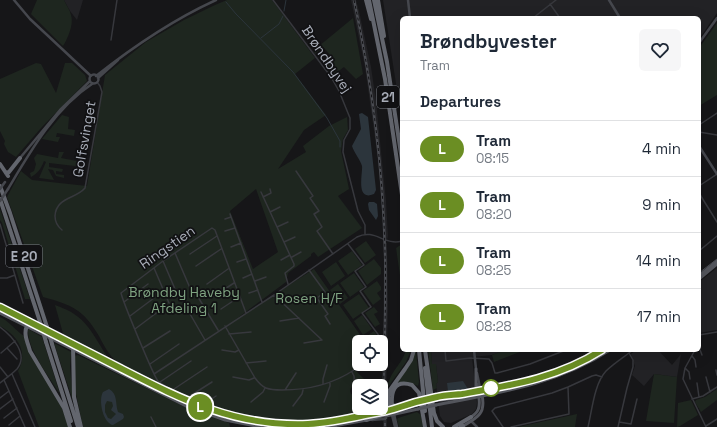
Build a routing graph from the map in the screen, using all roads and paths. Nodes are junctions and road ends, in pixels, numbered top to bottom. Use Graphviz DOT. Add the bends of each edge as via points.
graph roads {
  1 [pos="14,0"];
  2 [pos="117,0"];
  3 [pos="217,0"];
  4 [pos="273,0"];
  5 [pos="366,0"];
  6 [pos="370,0"];
  7 [pos="374,0"];
  8 [pos="378,0"];
  9 [pos="408,0"];
  10 [pos="556,0"];
  11 [pos="609,0"];
  12 [pos="550,4"];
  13 [pos="410,16"];
  14 [pos="535,16"];
  15 [pos="559,16"];
  16 [pos="619,16"];
  17 [pos="717,18"];
  18 [pos="111,40"];
  19 [pos="701,41"];
  20 [pos="387,62"];
  21 [pos="90,76"];
  22 [pos="97,77"];
  23 [pos="385,79"];
  24 [pos="97,82"];
  25 [pos="91,83"];
  26 [pos="717,113"];
  27 [pos="701,123"];
  28 [pos="701,132"];
  29 [pos="717,135"];
  30 [pos="400,147"];
  31 [pos="701,149"];
  32 [pos="20,158"];
  33 [pos="0,164"];
  34 [pos="296,171"];
  35 [pos="7,174"];
  36 [pos="717,174"];
  37 [pos="400,181"];
  38 [pos="701,185"];
  39 [pos="0,186"];
  40 [pos="8,188"];
  41 [pos="0,189"];
  42 [pos="270,189"];
  43 [pos="260,192"];
  44 [pos="701,196"];
  45 [pos="263,197"];
  46 [pos="0,200"];
  47 [pos="280,207"];
  48 [pos="270,212"];
  49 [pos="230,214"];
  50 [pos="231,217"];
  51 [pos="225,219"];
  52 [pos="288,222"];
  53 [pos="717,222"];
  54 [pos="0,224"];
  55 [pos="277,227"];
  56 [pos="235,228"];
  57 [pos="62,230"];
  58 [pos="225,231"];
  59 [pos="366,234"];
  60 [pos="217,236"];
  61 [pos="717,236"];
  62 [pos="294,237"];
  63 [pos="400,241"];
  64 [pos="284,242"];
  65 [pos="241,243"];
  66 [pos="348,244"];
  67 [pos="231,247"];
  68 [pos="222,249"];
  69 [pos="701,250"];
  70 [pos="301,252"];
  71 [pos="175,253"];
  72 [pos="190,254"];
  73 [pos="333,254"];
  74 [pos="291,256"];
  75 [pos="247,259"];
  76 [pos="281,260"];
  77 [pos="163,261"];
  78 [pos="237,262"];
  79 [pos="717,262"];
  80 [pos="196,266"];
  81 [pos="154,268"];
  82 [pos="229,269"];
  83 [pos="310,270"];
  84 [pos="252,274"];
  85 [pos="15,275"];
  86 [pos="701,275"];
  87 [pos="266,277"];
  88 [pos="0,278"];
  89 [pos="243,278"];
  90 [pos="255,281"];
  91 [pos="234,283"];
  92 [pos="148,284"];
  93 [pos="207,284"];
  94 [pos="289,284"];
  95 [pos="190,288"];
  96 [pos="258,290"];
  97 [pos="195,292"];
  98 [pos="249,293"];
  99 [pos="274,295"];
  100 [pos="178,296"];
  101 [pos="214,296"];
  102 [pos="239,297"];
  103 [pos="154,298"];
  104 [pos="182,300"];
  105 [pos="124,302"];
  106 [pos="262,302"];
  107 [pos="168,303"];
  108 [pos="24,304"];
  109 [pos="221,309"];
  110 [pos="0,310"];
  111 [pos="159,311"];
  112 [pos="0,313"];
  113 [pos="246,313"];
  114 [pos="130,316"];
  115 [pos="299,318"];
  116 [pos="280,321"];
  117 [pos="330,324"];
  118 [pos="26,326"];
  119 [pos="224,326"];
  120 [pos="0,328"];
  121 [pos="36,328"];
  122 [pos="135,329"];
  123 [pos="170,330"];
  124 [pos="218,330"];
  125 [pos="251,332"];
  126 [pos="717,332"];
  127 [pos="229,334"];
  128 [pos="378,335"];
  129 [pos="701,335"];
  130 [pos="205,340"];
  131 [pos="15,341"];
  132 [pos="304,343"];
  133 [pos="179,344"];
  134 [pos="7,348"];
  135 [pos="73,348"];
  136 [pos="143,348"];
  137 [pos="222,350"];
  138 [pos="239,350"];
  139 [pos="413,352"];
  140 [pos="419,352"];
  141 [pos="424,352"];
  142 [pos="424,352"];
  143 [pos="444,352"];
  144 [pos="474,352"];
  145 [pos="561,352"];
  146 [pos="602,352"];
  147 [pos="606,352"];
  148 [pos="694,352"];
  149 [pos="701,352"];
  150 [pos="1,353"];
  151 [pos="629,353"];
  152 [pos="702,355"];
  153 [pos="692,356"];
  154 [pos="17,358"];
  155 [pos="474,358"];
  156 [pos="191,361"];
  157 [pos="266,361"];
  158 [pos="246,363"];
  159 [pos="150,364"];
  160 [pos="327,365"];
  161 [pos="0,367"];
  162 [pos="207,367"];
  163 [pos="696,367"];
  164 [pos="685,368"];
  165 [pos="476,369"];
  166 [pos="716,370"];
  167 [pos="12,373"];
  168 [pos="296,373"];
  169 [pos="154,374"];
  170 [pos="717,375"];
  171 [pos="8,376"];
  172 [pos="233,377"];
  173 [pos="602,377"];
  174 [pos="706,377"];
  175 [pos="255,378"];
  176 [pos="354,379"];
  177 [pos="690,379"];
  178 [pos="4,380"];
  179 [pos="159,382"];
  180 [pos="212,382"];
  181 [pos="329,382"];
  182 [pos="0,383"];
  183 [pos="697,383"];
  184 [pos="323,384"];
  185 [pos="568,387"];
  186 [pos="717,387"];
  187 [pos="266,388"];
  188 [pos="303,389"];
  189 [pos="174,390"];
  190 [pos="285,390"];
  191 [pos="9,391"];
  192 [pos="710,392"];
  193 [pos="474,394"];
  194 [pos="480,395"];
  195 [pos="216,396"];
  196 [pos="388,396"];
  197 [pos="189,397"];
  198 [pos="461,397"];
  199 [pos="0,398"];
  200 [pos="699,398"];
  201 [pos="13,399"];
  202 [pos="637,399"];
  203 [pos="692,399"];
  204 [pos="210,400"];
  205 [pos="251,402"];
  206 [pos="324,402"];
  207 [pos="435,403"];
  208 [pos="205,404"];
  209 [pos="292,406"];
  210 [pos="418,406"];
  211 [pos="16,408"];
  212 [pos="0,409"];
  213 [pos="388,413"];
  214 [pos="377,415"];
  215 [pos="382,415"];
  216 [pos="20,416"];
  217 [pos="151,417"];
  218 [pos="4,418"];
  219 [pos="472,419"];
  220 [pos="717,419"];
  221 [pos="366,420"];
  222 [pos="619,422"];
  223 [pos="9,425"];
  224 [pos="462,426"];
  225 [pos="25,427"];
  226 [pos="35,427"];
  227 [pos="72,427"];
  228 [pos="78,427"];
  229 [pos="81,427"];
  230 [pos="156,427"];
  231 [pos="261,427"];
  232 [pos="328,427"];
  233 [pos="396,427"];
  234 [pos="426,427"];
  235 [pos="432,427"];
  236 [pos="443,427"];
  237 [pos="454,427"];
  238 [pos="477,427"];
  239 [pos="503,427"];
  240 [pos="511,427"];
  241 [pos="588,427"];
  242 [pos="618,427"];
  243 [pos="706,427"];
  1 -- 21 [label="street" via="30,19"];
  2 -- 18 [label="street"];
  3 -- 22 [label="street" via="161,29 130,49"];
  4 -- 59 [label="street, Brøndbyvej" via="331,77 350,118 350,129 344,140 343,152"];
  5 -- 23 [label="highway"];
  6 -- 23 [label="highway, 21"];
  7 -- 20 [label="highway, 21"];
  8 -- 20 [label="highway"];
  9 -- 13 [label="street"];
  10 -- 12 [label="street"];
  11 -- 16 [label="street"];
  12 -- 14 [label="street"];
  12 -- 15 [label="street"];
  17 -- 19 [label="street"];
  20 -- 30 [label="highway, 21"];
  21 -- 22 [label="street"];
  21 -- 25 [label="street"];
  22 -- 24 [label="street"];
  23 -- 37 [label="highway, 21"];
  24 -- 25 [label="street"];
  24 -- 57 [label="street, Golfsvinget" via="102,92 86,184 81,192 67,198 56,209 56,223"];
  25 -- 32 [label="street" via="60,110"];
  25 -- 40 [label="street" via="44,132"];
  26 -- 27 [label="street"];
  28 -- 29 [label="street"];
  31 -- 36 [label="street"];
  32 -- 35 [label="highway"];
  33 -- 35 [label="highway"];
  34 -- 73 [label="street" via="313,196 310,198 319,211 314,214 322,227 317,231"];
  35 -- 40 [label="street" via="11,181"];
  35 -- 41 [label="street, bridge"];
  36 -- 38 [label="street"];
  39 -- 228 [label="highway, E 20, bridge"];
  40 -- 46 [label="street, bridge"];
  42 -- 45 [label="street" via="272,193"];
  43 -- 45 [label="street"];
  44 -- 53 [label="street"];
  45 -- 48 [label="street"];
  46 -- 227 [label="highway, E 20, bridge"];
  47 -- 48 [label="street"];
  48 -- 55 [label="street"];
  49 -- 50 [label="street"];
  50 -- 51 [label="street"];
  50 -- 56 [label="street"];
  52 -- 55 [label="street"];
  54 -- 85 [label="street"];
  55 -- 64 [label="street"];
  56 -- 58 [label="street"];
  56 -- 65 [label="street"];
  59 -- 63 [label="street" via="390,242"];
  59 -- 66 [label="street" via="356,237"];
  60 -- 68 [label="street, Ringstien"];
  60 -- 71 [label="street, Ringstien" via="214,229 210,228"];
  60 -- 72 [label="street"];
  61 -- 69 [label="street"];
  62 -- 64 [label="street"];
  64 -- 74 [label="street"];
  65 -- 67 [label="street"];
  65 -- 75 [label="street"];
  66 -- 73 [label="street"];
  66 -- 128 [label="street" via="364,265 355,271 366,287 360,291 371,307 362,313"];
  68 -- 80 [label="street"];
  68 -- 82 [label="street, Ringstien"];
  70 -- 74 [label="street"];
  71 -- 77 [label="street, Ringstien"];
  71 -- 95 [label="street"];
  73 -- 83 [label="street"];
  74 -- 76 [label="street"];
  74 -- 94 [label="street" via="294,266 285,274"];
  75 -- 78 [label="street"];
  75 -- 84 [label="street"];
  77 -- 81 [label="street, Ringstien"];
  77 -- 100 [label="street"];
  79 -- 86 [label="main road"];
  81 -- 105 [label="street, Ringstien" via="122,292"];
  81 -- 107 [label="street"];
  82 -- 91 [label="street, Ringstien"];
  82 -- 93 [label="street"];
  83 -- 94 [label="street"];
  83 -- 117 [label="street" via="325,292 316,298 328,314 325,316"];
  84 -- 89 [label="street"];
  84 -- 90 [label="street"];
  85 -- 88 [label="street"];
  85 -- 108 [label="street"];
  87 -- 90 [label="street"];
  90 -- 96 [label="street"];
  91 -- 101 [label="street"];
  91 -- 102 [label="street, Ringstien"];
  92 -- 105 [label="street"];
  94 -- 99 [label="street"];
  96 -- 98 [label="street"];
  96 -- 106 [label="street"];
  97 -- 124 [label="street"];
  99 -- 106 [label="street"];
  99 -- 115 [label="street"];
  102 -- 109 [label="street"];
  102 -- 113 [label="street, Ringstien"];
  103 -- 114 [label="street"];
  104 -- 130 [label="street"];
  105 -- 114 [label="street"];
  106 -- 113 [label="street"];
  110 -- 121 [label="main road"];
  111 -- 122 [label="street"];
  112 -- 118 [label="main road"];
  113 -- 119 [label="street"];
  114 -- 122 [label="street"];
  115 -- 116 [label="street"];
  115 -- 132 [label="street" via="322,340"];
  118 -- 121 [label="highway"];
  118 -- 135 [label="main road"];
  118 -- 227 [label="highway" via="30,351 64,408"];
  119 -- 124 [label="street"];
  119 -- 127 [label="street"];
  120 -- 131 [label="street"];
  121 -- 135 [label="main road"];
  122 -- 136 [label="street"];
  123 -- 136 [label="street"];
  124 -- 130 [label="street"];
  125 -- 127 [label="street"];
  126 -- 129 [label="street"];
  127 -- 138 [label="street"];
  130 -- 169 [label="street"];
  131 -- 134 [label="street"];
  131 -- 167 [label="street" via="20,349 21,359 19,366"];
  133 -- 159 [label="street"];
  134 -- 150 [label="street"];
  134 -- 154 [label="street"];
  135 -- 214 [label="main road" via="187,403 236,420 263,425 302,426"];
  135 -- 229 [label="highway" via="74,397"];
  135 -- 231 [label="main road" via="186,406 225,420"];
  136 -- 159 [label="street"];
  137 -- 138 [label="street"];
  138 -- 158 [label="street"];
  139 -- 196 [label="highway"];
  140 -- 234 [label="highway"];
  141 -- 235 [label="highway"];
  142 -- 236 [label="highway" via="434,413 437,422"];
  143 -- 155 [label="street" via="446,361"];
  144 -- 155 [label="street"];
  145 -- 155 [label="street" via="497,374 490,360"];
  146 -- 194 [label="main road" via="563,372"];
  147 -- 194 [label="main road" via="552,379"];
  148 -- 153 [label="street"];
  149 -- 152 [label="street"];
  151 -- 173 [label="street"];
  151 -- 222 [label="street" via="634,365"];
  153 -- 163 [label="street"];
  153 -- 164 [label="street"];
  155 -- 165 [label="street"];
  156 -- 179 [label="street"];
  157 -- 158 [label="street"];
  158 -- 175 [label="street"];
  159 -- 169 [label="street"];
  160 -- 184 [label="street"];
  161 -- 171 [label="street"];
  162 -- 189 [label="street"];
  164 -- 177 [label="street"];
  164 -- 203 [label="street" via="684,381"];
  165 -- 193 [label="main road"];
  165 -- 194 [label="street"];
  166 -- 170 [label="street"];
  167 -- 171 [label="street"];
  167 -- 226 [label="street"];
  168 -- 190 [label="street"];
  169 -- 179 [label="street"];
  171 -- 178 [label="street"];
  172 -- 175 [label="street" via="249,380"];
  173 -- 185 [label="street" via="592,376"];
  173 -- 241 [label="street"];
  174 -- 192 [label="street"];
  175 -- 187 [label="street"];
  176 -- 181 [label="street" via="353,371"];
  178 -- 182 [label="street"];
  178 -- 191 [label="street"];
  179 -- 189 [label="street"];
  180 -- 197 [label="street"];
  181 -- 184 [label="street"];
  181 -- 206 [label="street"];
  183 -- 200 [label="street"];
  184 -- 188 [label="street"];
  185 -- 239 [label="street" via="495,408 492,411"];
  185 -- 240 [label="street" via="569,414"];
  186 -- 192 [label="street"];
  187 -- 190 [label="street"];
  187 -- 205 [label="street"];
  188 -- 190 [label="street"];
  188 -- 209 [label="street"];
  189 -- 197 [label="street"];
  191 -- 199 [label="street"];
  191 -- 201 [label="street"];
  192 -- 200 [label="street"];
  193 -- 194 [label="main road"];
  193 -- 198 [label="main road"];
  194 -- 207 [label="main road"];
  194 -- 219 [label="main road" via="479,408"];
  195 -- 204 [label="street"];
  197 -- 208 [label="street"];
  198 -- 207 [label="highway"];
  200 -- 203 [label="street"];
  201 -- 211 [label="street"];
  201 -- 212 [label="street"];
  202 -- 222 [label="street" via="631,424"];
  203 -- 243 [label="street"];
  204 -- 208 [label="street"];
  204 -- 208 [label="street" via="211,406"];
  207 -- 210 [label="highway, bridge"];
  210 -- 213 [label="main road"];
  210 -- 213 [label="highway" via="395,407"];
  211 -- 216 [label="street"];
  211 -- 218 [label="street"];
  213 -- 233 [label="street"];
  213 -- 234 [label="highway" via="392,393 398,386 405,384 415,387 420,397"];
  215 -- 221 [label="highway"];
  216 -- 223 [label="street"];
  216 -- 225 [label="street"];
  217 -- 230 [label="street"];
  219 -- 224 [label="main road"];
  219 -- 237 [label="highway"];
  219 -- 238 [label="street"];
  220 -- 243 [label="street"];
  221 -- 232 [label="main road"];
  222 -- 242 [label="street"];
}
